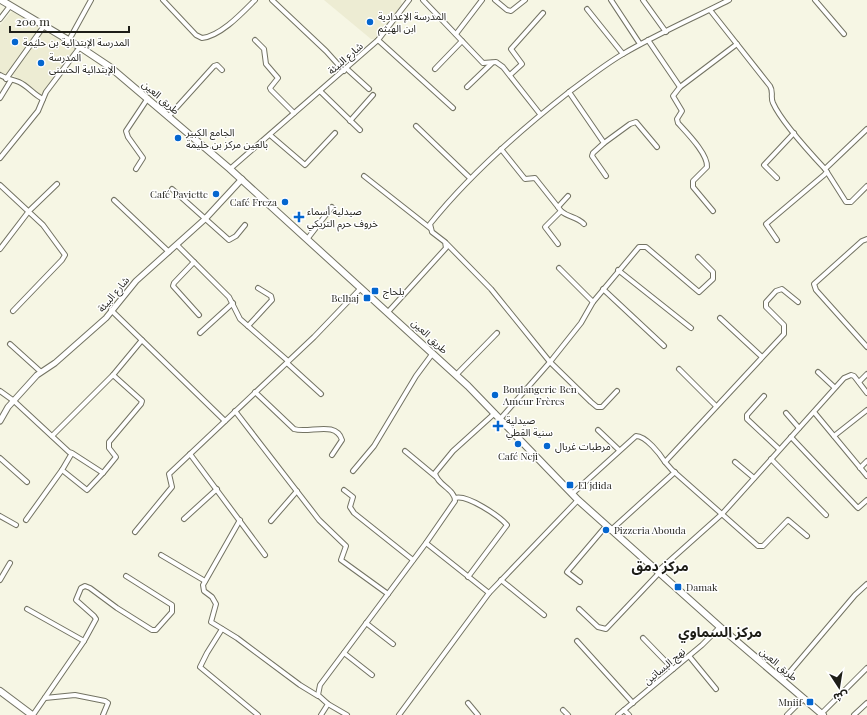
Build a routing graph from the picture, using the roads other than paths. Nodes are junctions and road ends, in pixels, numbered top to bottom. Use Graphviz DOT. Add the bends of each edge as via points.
graph roads {
  1 [pos="1,0"];
  2 [pos="92,0"];
  3 [pos="255,0"];
  4 [pos="272,0"];
  5 [pos="423,0"];
  6 [pos="482,0"];
  7 [pos="495,0"];
  8 [pos="525,0"];
  9 [pos="610,0"];
  10 [pos="644,0"];
  11 [pos="729,0"];
  12 [pos="815,0"];
  13 [pos="165,1"];
  14 [pos="408,1"];
  15 [pos="10,6"];
  16 [pos="588,9"];
  17 [pos="710,10"];
  18 [pos="543,13"];
  19 [pos="0,19"];
  20 [pos="44,26"];
  21 [pos="666,32"];
  22 [pos="456,34"];
  23 [pos="844,34"];
  24 [pos="69,40"];
  25 [pos="255,40"];
  26 [pos="378,40"];
  27 [pos="648,40"];
  28 [pos="462,42"];
  29 [pos="640,44"];
  30 [pos="737,44"];
  31 [pos="80,47"];
  32 [pos="623,54"];
  33 [pos="493,63"];
  34 [pos="435,69"];
  35 [pos="222,70"];
  36 [pos="345,70"];
  37 [pos="0,75"];
  38 [pos="510,75"];
  39 [pos="6,79"];
  40 [pos="11,80"];
  41 [pos="467,86"];
  42 [pos="680,87"];
  43 [pos="369,89"];
  44 [pos="320,91"];
  45 [pos="569,92"];
  46 [pos="373,95"];
  47 [pos="0,98"];
  48 [pos="148,98"];
  49 [pos="43,99"];
  50 [pos="453,108"];
  51 [pos="294,113"];
  52 [pos="540,114"];
  53 [pos="168,116"];
  54 [pos="350,121"];
  55 [pos="416,126"];
  56 [pos="867,129"];
  57 [pos="360,130"];
  58 [pos="335,133"];
  59 [pos="794,133"];
  60 [pos="270,135"];
  61 [pos="604,143"];
  62 [pos="657,147"];
  63 [pos="501,149"];
  64 [pos="0,158"];
  65 [pos="136,168"];
  66 [pos="230,169"];
  67 [pos="826,170"];
  68 [pos="364,176"];
  69 [pos="606,176"];
  70 [pos="470,178"];
  71 [pos="777,178"];
  72 [pos="242,179"];
  73 [pos="57,184"];
  74 [pos="0,185"];
  75 [pos="867,186"];
  76 [pos="172,189"];
  77 [pos="568,196"];
  78 [pos="114,200"];
  79 [pos="332,207"];
  80 [pos="559,209"];
  81 [pos="29,211"];
  82 [pos="713,211"];
  83 [pos="205,218"];
  84 [pos="584,224"];
  85 [pos="245,225"];
  86 [pos="430,228"];
  87 [pos="308,238"];
  88 [pos="867,239"];
  89 [pos="777,240"];
  90 [pos="445,242"];
  91 [pos="558,244"];
  92 [pos="177,246"];
  93 [pos="0,249"];
  94 [pos="169,252"];
  95 [pos="698,257"];
  96 [pos="194,262"];
  97 [pos="559,268"];
  98 [pos="618,270"];
  99 [pos="361,287"];
  100 [pos="258,288"];
  101 [pos="603,289"];
  102 [pos="593,302"];
  103 [pos="798,302"];
  104 [pos="233,303"];
  105 [pos="111,310"];
  106 [pos="12,311"];
  107 [pos="388,312"];
  108 [pos="199,315"];
  109 [pos="720,318"];
  110 [pos="248,326"];
  111 [pos="691,328"];
  112 [pos="200,333"];
  113 [pos="497,333"];
  114 [pos="142,340"];
  115 [pos="10,344"];
  116 [pos="664,346"];
  117 [pos="867,347"];
  118 [pos="434,353"];
  119 [pos="762,357"];
  120 [pos="288,362"];
  121 [pos="550,362"];
  122 [pos="679,370"];
  123 [pos="41,372"];
  124 [pos="818,372"];
  125 [pos="867,374"];
  126 [pos="113,375"];
  127 [pos="456,375"];
  128 [pos="859,382"];
  129 [pos="834,388"];
  130 [pos="0,391"];
  131 [pos="617,391"];
  132 [pos="255,392"];
  133 [pos="867,392"];
  134 [pos="322,394"];
  135 [pos="764,396"];
  136 [pos="14,400"];
  137 [pos="716,406"];
  138 [pos="867,410"];
  139 [pos="235,411"];
  140 [pos="814,412"];
  141 [pos="495,413"];
  142 [pos="786,413"];
  143 [pos="501,418"];
  144 [pos="225,420"];
  145 [pos="0,421"];
  146 [pos="799,428"];
  147 [pos="598,430"];
  148 [pos="52,436"];
  149 [pos="834,436"];
  150 [pos="791,437"];
  151 [pos="779,449"];
  152 [pos="619,450"];
  153 [pos="405,451"];
  154 [pos="72,454"];
  155 [pos="190,454"];
  156 [pos="332,455"];
  157 [pos="0,458"];
  158 [pos="771,459"];
  159 [pos="665,462"];
  160 [pos="735,462"];
  161 [pos="867,462"];
  162 [pos="860,468"];
  163 [pos="62,470"];
  164 [pos="353,470"];
  165 [pos="675,472"];
  166 [pos="103,473"];
  167 [pos="436,476"];
  168 [pos="867,476"];
  169 [pos="754,478"];
  170 [pos="27,482"];
  171 [pos="217,490"];
  172 [pos="344,490"];
  173 [pos="297,491"];
  174 [pos="572,494"];
  175 [pos="455,498"];
  176 [pos="578,500"];
  177 [pos="867,500"];
  178 [pos="722,514"];
  179 [pos="826,515"];
  180 [pos="0,516"];
  181 [pos="184,519"];
  182 [pos="26,520"];
  183 [pos="240,520"];
  184 [pos="271,521"];
  185 [pos="16,525"];
  186 [pos="608,528"];
  187 [pos="135,532"];
  188 [pos="807,536"];
  189 [pos="426,543"];
  190 [pos="161,555"];
  191 [pos="265,555"];
  192 [pos="413,560"];
  193 [pos="10,563"];
  194 [pos="658,572"];
  195 [pos="126,576"];
  196 [pos="468,577"];
  197 [pos="0,580"];
  198 [pos="501,580"];
  199 [pos="205,581"];
  200 [pos="580,582"];
  201 [pos="867,584"];
  202 [pos="489,593"];
  203 [pos="388,594"];
  204 [pos="27,609"];
  205 [pos="579,609"];
  206 [pos="544,615"];
  207 [pos="366,623"];
  208 [pos="720,627"];
  209 [pos="222,629"];
  210 [pos="643,638"];
  211 [pos="84,641"];
  212 [pos="577,641"];
  213 [pos="393,644"];
  214 [pos="344,653"];
  215 [pos="689,656"];
  216 [pos="867,668"];
  217 [pos="673,669"];
  218 [pos="372,675"];
  219 [pos="783,680"];
  220 [pos="716,688"];
  221 [pos="0,692"];
  222 [pos="318,696"];
  223 [pos="45,698"];
  224 [pos="804,698"];
  225 [pos="468,703"];
  226 [pos="633,703"];
  227 [pos="867,703"];
  228 [pos="328,704"];
  229 [pos="563,710"];
  230 [pos="624,710"];
  231 [pos="822,714"];
  232 [pos="33,715"];
  233 [pos="103,715"];
  234 [pos="258,715"];
  235 [pos="321,715"];
  236 [pos="347,715"];
  237 [pos="399,715"];
  238 [pos="478,715"];
  239 [pos="568,715"];
  240 [pos="618,715"];
  241 [pos="629,715"];
  242 [pos="787,715"];
  243 [pos="854,715"];
  1 -- 15 [label="main road, طريق العين"];
  2 -- 24 [label="street"];
  3 -- 13 [label="street" via="232,22 202,38 196,35"];
  4 -- 36 [label="street"];
  5 -- 22 [label="street"];
  6 -- 22 [label="street"];
  7 -- 8 [label="street" via="511,11"];
  9 -- 29 [label="street"];
  10 -- 21 [label="street"];
  11 -- 17 [label="street"];
  12 -- 23 [label="street"];
  14 -- 26 [label="street, شارع البيئة"];
  15 -- 19 [label="street"];
  15 -- 20 [label="main road, طريق العين"];
  16 -- 32 [label="street"];
  17 -- 21 [label="street"];
  17 -- 30 [label="street"];
  18 -- 38 [label="street" via="511,49 522,64"];
  20 -- 24 [label="main road, طريق العين"];
  20 -- 39 [label="street"];
  21 -- 27 [label="street"];
  22 -- 28 [label="street"];
  24 -- 31 [label="main road, طريق العين"];
  25 -- 51 [label="street" via="264,49 266,64 278,78 271,90"];
  26 -- 36 [label="street, شارع البيئة"];
  26 -- 50 [label="street"];
  27 -- 29 [label="street"];
  27 -- 42 [label="street"];
  28 -- 33 [label="street" via="483,63"];
  28 -- 34 [label="street"];
  29 -- 32 [label="street"];
  30 -- 42 [label="street"];
  30 -- 59 [label="street" via="772,89 772,102"];
  31 -- 48 [label="main road, طريق العين"];
  31 -- 49 [label="street"];
  32 -- 45 [label="street"];
  33 -- 38 [label="street" via="499,63"];
  33 -- 41 [label="street"];
  35 -- 53 [label="street" via="217,65 214,66"];
  36 -- 43 [label="street"];
  36 -- 44 [label="street, شارع البيئة"];
  37 -- 39 [label="street"];
  38 -- 52 [label="street"];
  39 -- 40 [label="street"];
  40 -- 47 [label="street"];
  40 -- 49 [label="street"];
  42 -- 82 [label="street" via="673,96 682,111 678,123 708,163 693,181 692,187"];
  44 -- 51 [label="street, شارع البيئة"];
  44 -- 54 [label="street"];
  45 -- 52 [label="street"];
  45 -- 61 [label="street"];
  46 -- 54 [label="street"];
  48 -- 53 [label="main road, طريق العين"];
  48 -- 65 [label="street" via="126,131 143,158"];
  49 -- 64 [label="street" via="38,111"];
  51 -- 60 [label="street, شارع البيئة"];
  52 -- 63 [label="street"];
  53 -- 66 [label="main road, طريق العين"];
  54 -- 57 [label="street"];
  55 -- 70 [label="street"];
  56 -- 67 [label="street"];
  58 -- 60 [label="street" via="305,165"];
  59 -- 67 [label="street"];
  59 -- 71 [label="street" via="764,165"];
  60 -- 66 [label="street, شارع البيئة"];
  61 -- 62 [label="street" via="636,122"];
  61 -- 69 [label="street" via="592,156"];
  63 -- 70 [label="street"];
  63 -- 80 [label="street" via="525,179 535,178"];
  66 -- 72 [label="main road, طريق العين"];
  67 -- 75 [label="street" via="846,202 851,202"];
  67 -- 89 [label="street" via="766,224"];
  68 -- 86 [label="street"];
  70 -- 86 [label="street" via="430,224"];
  72 -- 83 [label="street, شارع البيئة"];
  72 -- 87 [label="main road, طريق العين"];
  73 -- 81 [label="street"];
  74 -- 81 [label="street"];
  76 -- 83 [label="street"];
  77 -- 80 [label="street"];
  78 -- 94 [label="street"];
  79 -- 87 [label="street"];
  80 -- 84 [label="street"];
  80 -- 91 [label="street" via="545,227"];
  81 -- 93 [label="street"];
  81 -- 106 [label="street" via="48,231 65,255"];
  83 -- 85 [label="street" via="229,240"];
  83 -- 92 [label="street, شارع البيئة"];
  86 -- 90 [label="street"];
  87 -- 99 [label="main road, طريق العين"];
  88 -- 117 [label="street" via="814,285"];
  90 -- 107 [label="street" via="446,248"];
  90 -- 121 [label="street" via="491,289"];
  92 -- 94 [label="street, شارع البيئة"];
  92 -- 96 [label="street"];
  94 -- 105 [label="street, شارع البيئة" via="136,281"];
  95 -- 98 [label="street" via="714,275 699,292 644,246"];
  96 -- 104 [label="street"];
  96 -- 108 [label="street" via="174,286"];
  97 -- 102 [label="street"];
  98 -- 101 [label="street"];
  98 -- 111 [label="street"];
  99 -- 107 [label="main road, طريق العين"];
  99 -- 120 [label="street"];
  100 -- 110 [label="street" via="271,296 272,300"];
  101 -- 102 [label="street"];
  101 -- 116 [label="street"];
  102 -- 121 [label="street" via="581,323"];
  103 -- 119 [label="street" via="782,289 776,291 766,302 766,307 785,329 784,334"];
  104 -- 110 [label="street" via="235,313"];
  104 -- 112 [label="street"];
  105 -- 114 [label="street"];
  105 -- 123 [label="street, شارع البيئة" via="106,318"];
  107 -- 118 [label="main road, طريق العين"];
  109 -- 119 [label="street"];
  110 -- 120 [label="street"];
  113 -- 127 [label="street"];
  114 -- 126 [label="street"];
  114 -- 144 [label="street"];
  115 -- 123 [label="street"];
  118 -- 127 [label="main road, طريق العين"];
  118 -- 164 [label="street" via="416,376 374,446"];
  119 -- 137 [label="street"];
  120 -- 132 [label="street"];
  120 -- 134 [label="street"];
  121 -- 131 [label="street" via="597,407 602,407"];
  121 -- 143 [label="street"];
  122 -- 137 [label="street"];
  123 -- 136 [label="street, شارع البيئة"];
  124 -- 129 [label="street"];
  125 -- 128 [label="street"];
  126 -- 148 [label="street"];
  126 -- 166 [label="street" via="142,401 109,442 109,448 116,457"];
  127 -- 141 [label="main road, طريق العين"];
  128 -- 129 [label="street" via="854,376 847,376"];
  128 -- 133 [label="street"];
  129 -- 140 [label="street"];
  130 -- 136 [label="street"];
  132 -- 139 [label="street"];
  132 -- 156 [label="street" via="294,430 327,428 335,432 342,440"];
  135 -- 151 [label="street" via="747,415 747,419"];
  136 -- 145 [label="street, شارع البيئة"];
  136 -- 148 [label="street"];
  137 -- 159 [label="street"];
  138 -- 149 [label="street"];
  139 -- 144 [label="street"];
  139 -- 173 [label="street"];
  140 -- 146 [label="street"];
  140 -- 149 [label="street"];
  141 -- 143 [label="main road, طريق العين"];
  141 -- 167 [label="street" via="453,451 435,473"];
  142 -- 146 [label="street"];
  143 -- 174 [label="main road, طريق العين"];
  144 -- 155 [label="street"];
  146 -- 150 [label="street"];
  147 -- 152 [label="street"];
  148 -- 154 [label="street"];
  149 -- 162 [label="street"];
  150 -- 151 [label="street"];
  150 -- 177 [label="street" via="858,508"];
  151 -- 158 [label="street"];
  152 -- 159 [label="street" via="638,436 648,442"];
  152 -- 174 [label="street"];
  153 -- 167 [label="street"];
  154 -- 163 [label="street"];
  154 -- 166 [label="street"];
  155 -- 171 [label="street"];
  155 -- 187 [label="street" via="168,475 172,487"];
  157 -- 170 [label="street"];
  158 -- 169 [label="street"];
  158 -- 179 [label="street"];
  159 -- 165 [label="street"];
  160 -- 169 [label="street"];
  161 -- 162 [label="street"];
  162 -- 168 [label="street"];
  163 -- 166 [label="street" via="87,490"];
  163 -- 182 [label="street"];
  165 -- 178 [label="street"];
  165 -- 186 [label="street"];
  167 -- 175 [label="street"];
  169 -- 178 [label="street"];
  171 -- 181 [label="street"];
  171 -- 183 [label="street"];
  172 -- 192 [label="street" via="353,497 350,507 354,513"];
  173 -- 184 [label="street"];
  173 -- 203 [label="street" via="319,520 346,546 341,558 343,562"];
  174 -- 176 [label="main road, طريق العين"];
  175 -- 189 [label="street"];
  175 -- 196 [label="street" via="462,497 492,513 507,525"];
  176 -- 186 [label="main road, طريق العين"];
  176 -- 198 [label="street"];
  178 -- 188 [label="street" via="759,546 766,544 788,520"];
  178 -- 194 [label="street"];
  180 -- 185 [label="street"];
  183 -- 191 [label="street"];
  183 -- 199 [label="street"];
  186 -- 194 [label="main road, طريق العين"];
  186 -- 200 [label="street" via="567,572"];
  189 -- 192 [label="street"];
  189 -- 196 [label="street"];
  190 -- 199 [label="street"];
  192 -- 203 [label="street"];
  193 -- 197 [label="street"];
  194 -- 205 [label="street" via="606,628 598,628"];
  194 -- 208 [label="main road, طريق العين"];
  195 -- 211 [label="street" via="172,605 172,612 156,630 152,630 85,586 81,588 76,600 96,619"];
  196 -- 202 [label="street"];
  198 -- 202 [label="street"];
  198 -- 206 [label="street"];
  199 -- 209 [label="street" via="202,589 216,604 210,620"];
  201 -- 219 [label="street"];
  202 -- 237 [label="street"];
  203 -- 207 [label="street"];
  204 -- 211 [label="street"];
  207 -- 213 [label="street"];
  207 -- 214 [label="street"];
  208 -- 215 [label="street, نهج البساتين"];
  208 -- 219 [label="main road, طريق العين"];
  209 -- 222 [label="street"];
  209 -- 234 [label="street" via="200,667"];
  210 -- 217 [label="street"];
  211 -- 223 [label="street"];
  212 -- 226 [label="street"];
  214 -- 218 [label="street"];
  214 -- 222 [label="street" via="320,685"];
  215 -- 217 [label="street, نهج البساتين"];
  215 -- 220 [label="street"];
  216 -- 231 [label="street"];
  217 -- 226 [label="street, نهج البساتين"];
  219 -- 224 [label="main road, طريق العين"];
  221 -- 232 [label="main road"];
  222 -- 228 [label="street"];
  223 -- 232 [label="street"];
  223 -- 233 [label="street" via="75,696 105,701 108,703"];
  224 -- 231 [label="main road, طريق العين"];
  224 -- 242 [label="street"];
  225 -- 238 [label="street"];
  226 -- 230 [label="street, نهج البساتين"];
  227 -- 243 [label="street"];
  228 -- 235 [label="street"];
  228 -- 236 [label="street"];
  229 -- 239 [label="street"];
  230 -- 240 [label="street, نهج البساتين"];
  230 -- 241 [label="street"];
}
